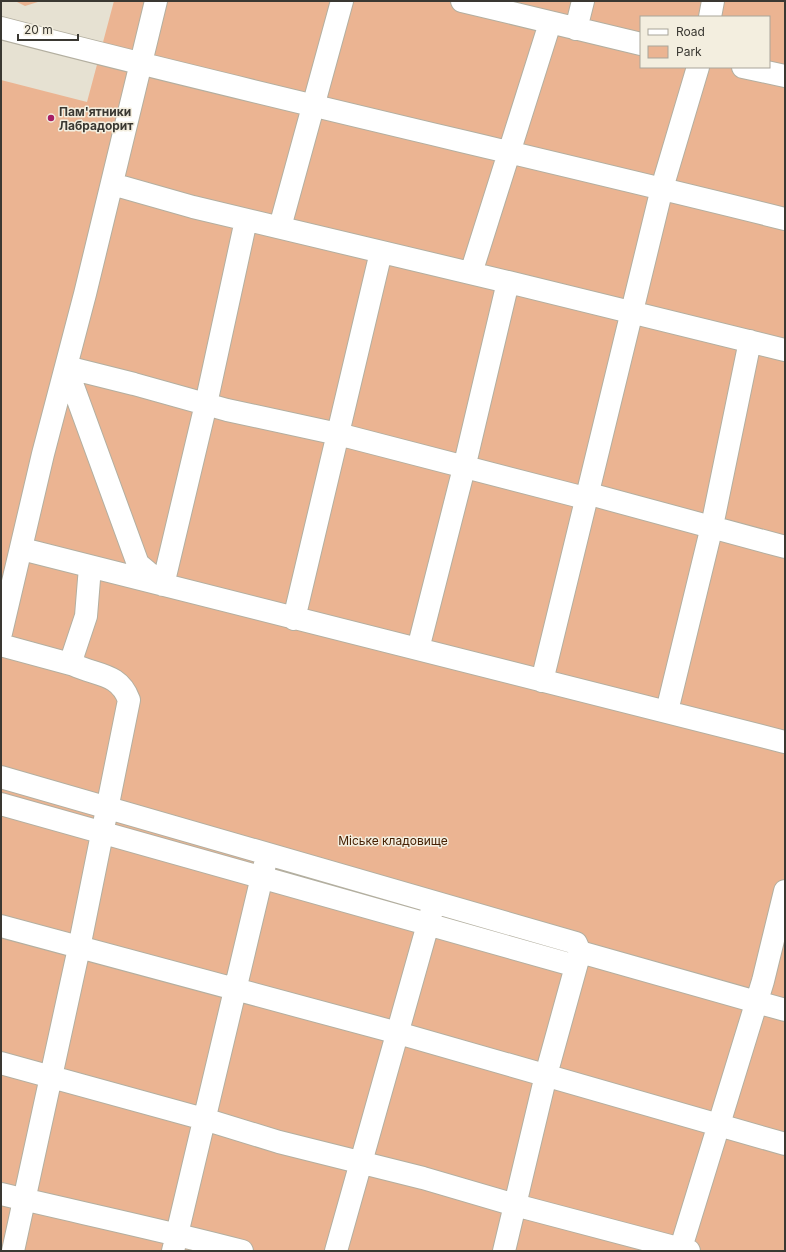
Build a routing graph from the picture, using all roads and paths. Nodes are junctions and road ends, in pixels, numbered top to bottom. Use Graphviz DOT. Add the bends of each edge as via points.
graph roads {
  1 [pos="156,1"];
  2 [pos="342,1"];
  3 [pos="462,1"];
  4 [pos="583,1"];
  5 [pos="713,1"];
  6 [pos="710,16"];
  7 [pos="550,23"];
  8 [pos="1,28"];
  9 [pos="576,30"];
  10 [pos="640,44"];
  11 [pos="140,65"];
  12 [pos="698,68"];
  13 [pos="749,68"];
  14 [pos="785,76"];
  15 [pos="312,105"];
  16 [pos="508,153"];
  17 [pos="112,184"];
  18 [pos="662,188"];
  19 [pos="246,220"];
  20 [pos="785,220"];
  21 [pos="280,228"];
  22 [pos="381,252"];
  23 [pos="471,273"];
  24 [pos="508,282"];
  25 [pos="630,313"];
  26 [pos="750,341"];
  27 [pos="785,350"];
  28 [pos="66,367"];
  29 [pos="206,404"];
  30 [pos="338,434"];
  31 [pos="464,468"];
  32 [pos="586,496"];
  33 [pos="712,526"];
  34 [pos="785,547"];
  35 [pos="22,549"];
  36 [pos="90,567"];
  37 [pos="163,585"];
  38 [pos="294,619"];
  39 [pos="1,633"];
  40 [pos="1,645"];
  41 [pos="418,649"];
  42 [pos="74,665"];
  43 [pos="542,680"];
  44 [pos="667,711"];
  45 [pos="785,742"];
  46 [pos="1,778"];
  47 [pos="1,804"];
  48 [pos="108,808"];
  49 [pos="103,833"];
  50 [pos="267,854"];
  51 [pos="262,878"];
  52 [pos="785,891"];
  53 [pos="435,901"];
  54 [pos="429,924"];
  55 [pos="1,926"];
  56 [pos="79,948"];
  57 [pos="578,959"];
  58 [pos="235,989"];
  59 [pos="756,1003"];
  60 [pos="785,1010"];
  61 [pos="398,1033"];
  62 [pos="1,1063"];
  63 [pos="546,1075"];
  64 [pos="51,1076"];
  65 [pos="204,1119"];
  66 [pos="718,1126"];
  67 [pos="785,1144"];
  68 [pos="361,1162"];
  69 [pos="1,1194"];
  70 [pos="25,1200"];
  71 [pos="515,1205"];
  72 [pos="176,1242"];
  73 [pos="683,1250"];
  74 [pos="13,1251"];
  75 [pos="242,1251"];
  76 [pos="336,1251"];
  77 [pos="504,1251"];
  1 -- 11 [label="lane"];
  2 -- 15 [label="lane"];
  3 -- 7 [label="lane"];
  4 -- 9 [label="lane"];
  5 -- 6 [label="lane"];
  7 -- 9 [label="lane"];
  7 -- 16 [label="lane"];
  8 -- 11 [label="lane"];
  9 -- 10 [label="lane"];
  11 -- 15 [label="lane"];
  11 -- 17 [label="lane"];
  12 -- 18 [label="lane"];
  13 -- 14 [label="lane"];
  15 -- 16 [label="lane"];
  15 -- 21 [label="lane"];
  16 -- 18 [label="lane"];
  16 -- 23 [label="lane"];
  17 -- 19 [label="lane"];
  17 -- 28 [label="lane"];
  18 -- 20 [label="lane"];
  18 -- 25 [label="lane"];
  19 -- 21 [label="lane"];
  19 -- 29 [label="lane"];
  21 -- 22 [label="lane"];
  22 -- 23 [label="lane"];
  22 -- 30 [label="lane"];
  23 -- 24 [label="lane"];
  24 -- 25 [label="lane"];
  24 -- 31 [label="lane"];
  25 -- 26 [label="lane"];
  25 -- 32 [label="lane"];
  26 -- 27 [label="lane"];
  26 -- 33 [label="lane"];
  28 -- 29 [label="lane"];
  28 -- 35 [label="lane"];
  28 -- 37 [label="lane" via="138,564"];
  29 -- 30 [label="lane"];
  29 -- 37 [label="lane"];
  30 -- 31 [label="lane"];
  30 -- 38 [label="lane"];
  31 -- 32 [label="lane"];
  31 -- 41 [label="lane"];
  32 -- 33 [label="lane"];
  32 -- 43 [label="lane"];
  33 -- 34 [label="lane"];
  33 -- 44 [label="lane"];
  35 -- 36 [label="lane"];
  35 -- 39 [label="lane"];
  36 -- 37 [label="lane"];
  36 -- 42 [label="lane" via="86,616 73,655"];
  37 -- 38 [label="lane"];
  38 -- 41 [label="lane"];
  40 -- 42 [label="lane"];
  41 -- 43 [label="lane"];
  42 -- 48 [label="lane" via="116,680 125,689 130,700"];
  43 -- 44 [label="lane"];
  44 -- 45 [label="lane"];
  46 -- 48 [label="lane"];
  47 -- 49 [label="lane"];
  48 -- 49 [label="lane"];
  48 -- 50 [label="lane"];
  49 -- 51 [label="lane"];
  49 -- 56 [label="lane"];
  50 -- 51 [label="lane"];
  50 -- 53 [label="lane"];
  51 -- 54 [label="lane"];
  51 -- 58 [label="lane"];
  52 -- 59 [label="lane"];
  53 -- 54 [label="lane"];
  53 -- 57 [label="lane" via="576,943"];
  54 -- 57 [label="lane"];
  54 -- 61 [label="lane"];
  55 -- 56 [label="lane"];
  56 -- 58 [label="lane"];
  56 -- 64 [label="lane"];
  57 -- 59 [label="lane"];
  57 -- 63 [label="lane"];
  58 -- 61 [label="lane"];
  58 -- 65 [label="lane"];
  59 -- 60 [label="lane"];
  59 -- 66 [label="lane"];
  61 -- 63 [label="lane"];
  61 -- 68 [label="lane"];
  62 -- 64 [label="lane"];
  63 -- 66 [label="lane"];
  63 -- 71 [label="lane"];
  64 -- 65 [label="lane"];
  64 -- 70 [label="lane"];
  65 -- 68 [label="lane" via="279,1142"];
  65 -- 72 [label="lane"];
  66 -- 67 [label="lane"];
  66 -- 73 [label="lane"];
  68 -- 71 [label="lane"];
  68 -- 76 [label="lane"];
  69 -- 70 [label="lane"];
  70 -- 72 [label="lane" via="142,1227"];
  70 -- 74 [label="lane"];
  71 -- 73 [label="lane"];
  71 -- 77 [label="lane"];
  72 -- 75 [label="lane"];
}
